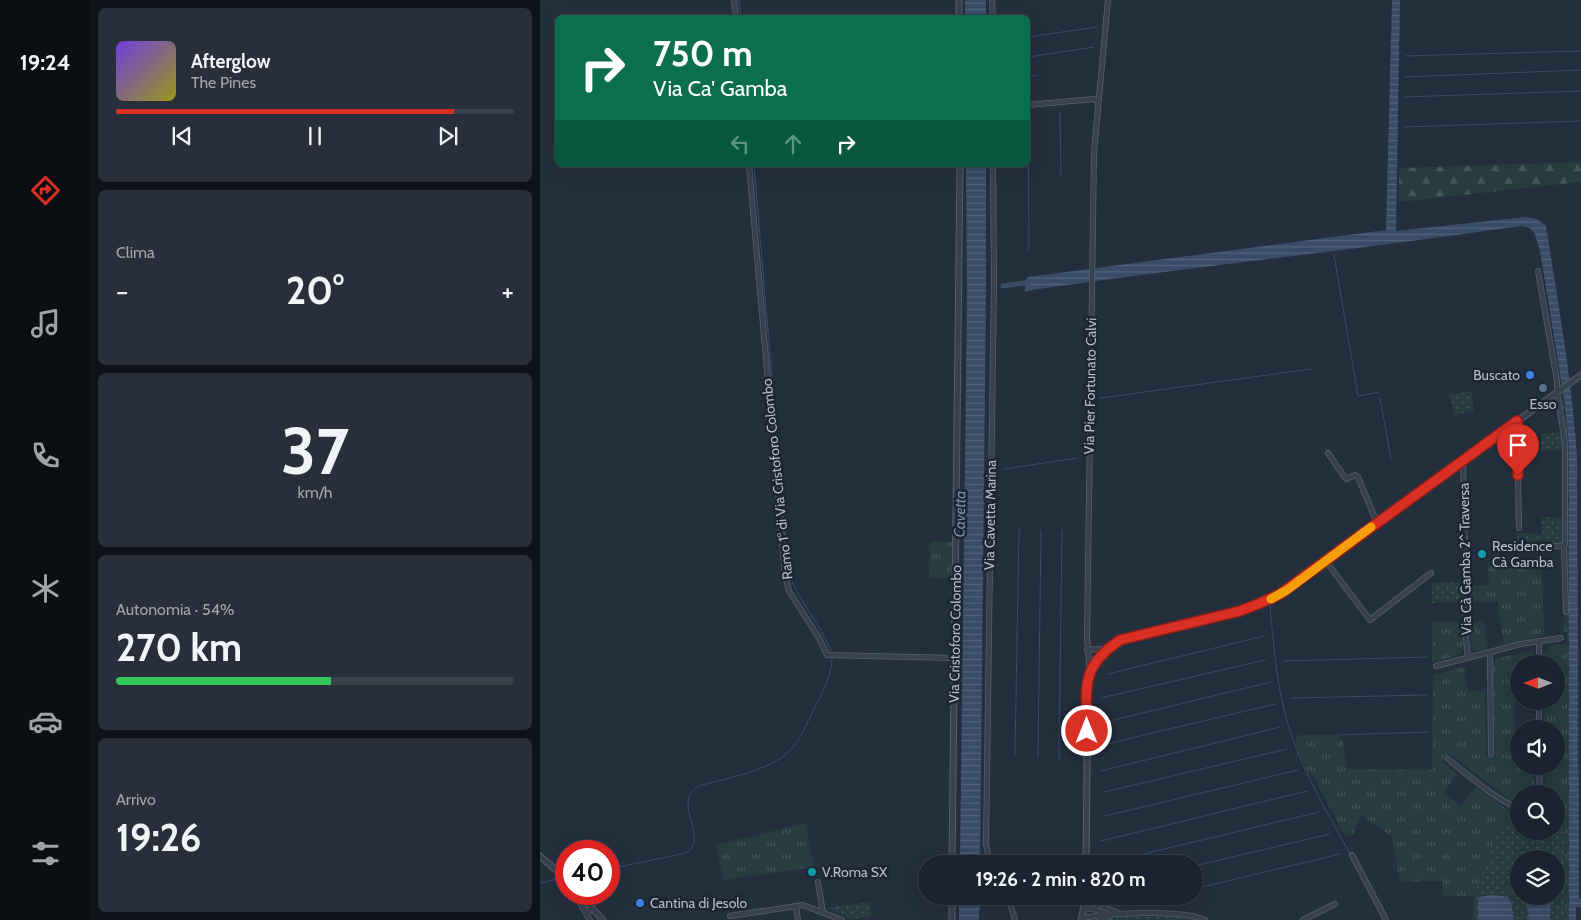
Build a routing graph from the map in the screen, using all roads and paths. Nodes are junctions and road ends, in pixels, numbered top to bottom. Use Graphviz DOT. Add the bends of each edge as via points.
graph roads {
  1 [pos="734,0"];
  2 [pos="959,0"];
  3 [pos="992,0"];
  4 [pos="1108,0"];
  5 [pos="736,15"];
  6 [pos="959,15"];
  7 [pos="992,15"];
  8 [pos="1097,101"];
  9 [pos="1030,105"];
  10 [pos="749,167"];
  11 [pos="960,167"];
  12 [pos="993,167"];
  13 [pos="1538,271"];
  14 [pos="1581,375"];
  15 [pos="1559,390"];
  16 [pos="1517,421"];
  17 [pos="1328,453"];
  18 [pos="1462,460"];
  19 [pos="1377,523"];
  20 [pos="1519,528"];
  21 [pos="1564,545"];
  22 [pos="1541,546"];
  23 [pos="1325,560"];
  24 [pos="1431,573"];
  25 [pos="1566,612"];
  26 [pos="1560,638"];
  27 [pos="1538,641"];
  28 [pos="1087,650"];
  29 [pos="1105,650"];
  30 [pos="1490,652"];
  31 [pos="1539,655"];
  32 [pos="955,658"];
  33 [pos="1468,658"];
  34 [pos="1436,666"];
  35 [pos="1090,672"];
  36 [pos="1491,754"];
  37 [pos="1448,759"];
  38 [pos="1510,804"];
  39 [pos="952,855"];
  40 [pos="988,855"];
  41 [pos="1086,855"];
  42 [pos="1352,855"];
  43 [pos="540,856"];
  44 [pos="555,869"];
  45 [pos="818,882"];
  46 [pos="1335,904"];
  47 [pos="581,905"];
  48 [pos="588,905"];
  49 [pos="952,905"];
  50 [pos="1012,905"];
  51 [pos="1085,905"];
  52 [pos="1101,905"];
  53 [pos="796,906"];
  54 [pos="591,908"];
  55 [pos="1084,910"];
  56 [pos="822,913"];
  57 [pos="1110,915"];
  58 [pos="1119,915"];
  59 [pos="730,916"];
  60 [pos="588,918"];
  61 [pos="1082,919"];
  62 [pos="603,920"];
  63 [pos="798,920"];
  64 [pos="842,920"];
  65 [pos="952,920"];
  66 [pos="1014,920"];
  67 [pos="1099,920"];
  68 [pos="1205,920"];
  69 [pos="1303,920"];
  70 [pos="1386,920"];
  1 -- 5 [label="street"];
  2 -- 6 [label="street"];
  3 -- 7 [label="street"];
  4 -- 8 [label="street, Via Pier Fortunato Calvi"];
  8 -- 9 [label="street"];
  8 -- 28 [label="street, Via Pier Fortunato Calvi"];
  10 -- 32 [label="street, Ramo 1° di Via Cristoforo Colombo" via="789,591 827,654"];
  11 -- 32 [label="street, Via Cristoforo Colombo"];
  12 -- 40 [label="street, Via Cavetta Marina"];
  13 -- 15 [label="street"];
  14 -- 15 [label="street"];
  15 -- 16 [label="street"];
  15 -- 21 [label="street" via="1565,444"];
  16 -- 18 [label="street"];
  16 -- 20 [label="street"];
  17 -- 19 [label="street" via="1346,479 1358,477"];
  18 -- 19 [label="street"];
  18 -- 33 [label="street, Via Cà Gamba 2^ Traversa"];
  19 -- 23 [label="street"];
  21 -- 22 [label="street"];
  21 -- 25 [label="street"];
  23 -- 24 [label="street" via="1370,620"];
  23 -- 29 [label="street" via="1287,590 1258,604 1120,640"];
  26 -- 27 [label="street"];
  27 -- 30 [label="street"];
  27 -- 31 [label="street"];
  28 -- 29 [label="street"];
  28 -- 35 [label="street, Via Pier Fortunato Calvi"];
  29 -- 35 [label="street"];
  30 -- 33 [label="street"];
  30 -- 36 [label="street"];
  32 -- 39 [label="street, Via Cristoforo Colombo"];
  33 -- 34 [label="street"];
  35 -- 41 [label="street"];
  37 -- 38 [label="street"];
  42 -- 70 [label="street"];
  43 -- 44 [label="street"];
  45 -- 56 [label="street"];
  46 -- 69 [label="street"];
  47 -- 60 [label="street"];
  48 -- 54 [label="street"];
  49 -- 65 [label="street"];
  50 -- 66 [label="street"];
  51 -- 55 [label="street"];
  52 -- 58 [label="street"];
  53 -- 56 [label="street" via="803,905"];
  53 -- 59 [label="street"];
  53 -- 63 [label="street"];
  54 -- 60 [label="street"];
  54 -- 62 [label="street"];
  55 -- 57 [label="street" via="1091,908"];
  55 -- 61 [label="street"];
  56 -- 64 [label="street"];
  57 -- 58 [label="street"];
  57 -- 61 [label="street"];
  58 -- 67 [label="street"];
  58 -- 68 [label="street" via="1182,914"];
}
